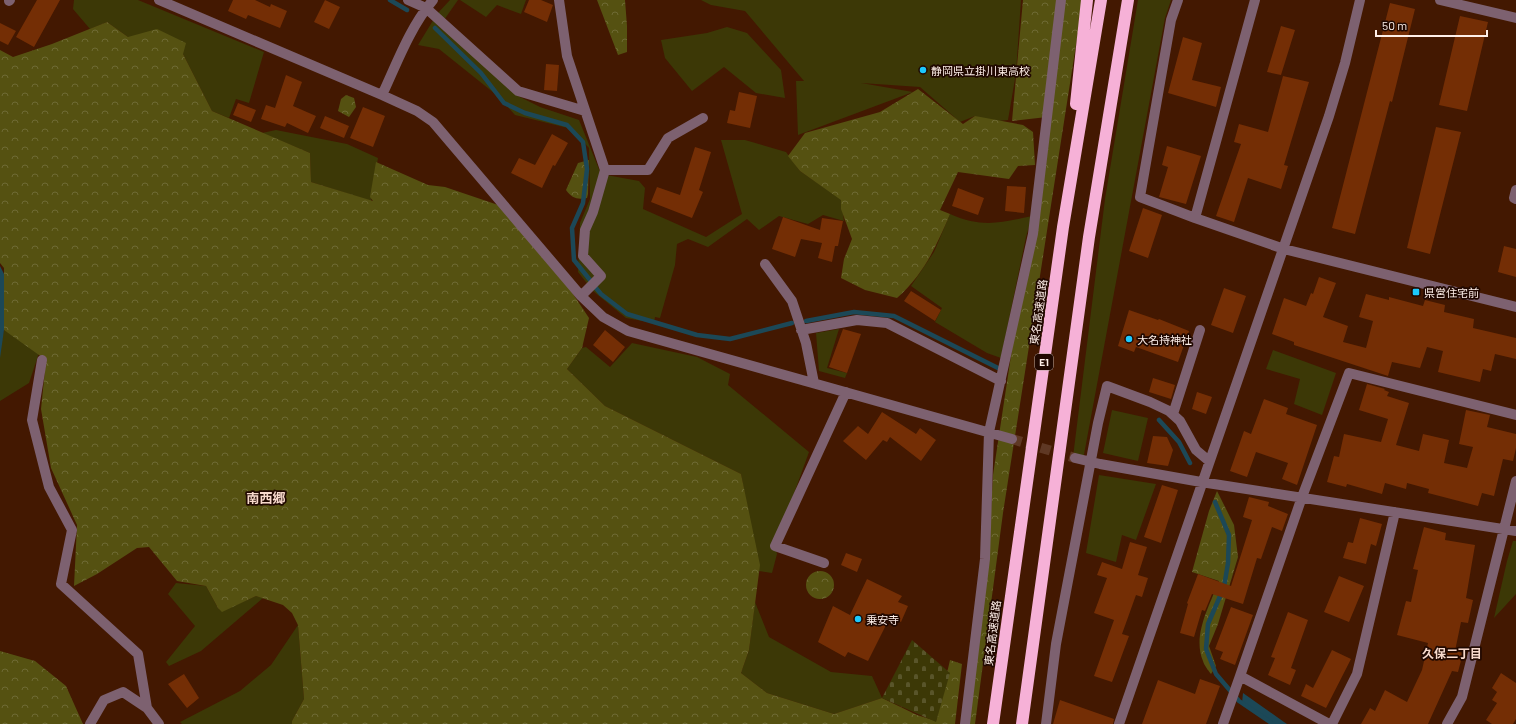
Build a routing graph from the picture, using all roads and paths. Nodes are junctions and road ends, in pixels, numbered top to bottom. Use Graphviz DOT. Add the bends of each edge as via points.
graph roads {
  1 [pos="159,0"];
  2 [pos="408,0"];
  3 [pos="559,0"];
  4 [pos="1061,0"];
  5 [pos="1087,0"];
  6 [pos="1101,0"];
  7 [pos="1128,0"];
  8 [pos="1178,0"];
  9 [pos="1255,0"];
  10 [pos="1360,0"];
  11 [pos="1440,0"];
  12 [pos="1462,3"];
  13 [pos="179,4"];
  14 [pos="430,4"];
  15 [pos="1516,18"];
  16 [pos="382,95"];
  17 [pos="584,111"];
  18 [pos="703,118"];
  19 [pos="605,170"];
  20 [pos="1516,190"];
  21 [pos="1516,199"];
  22 [pos="1195,218"];
  23 [pos="1063,227"];
  24 [pos="1284,249"];
  25 [pos="765,264"];
  26 [pos="581,296"];
  27 [pos="1516,307"];
  28 [pos="801,330"];
  29 [pos="1200,330"];
  30 [pos="42,360"];
  31 [pos="1000,381"];
  32 [pos="814,384"];
  33 [pos="846,392"];
  34 [pos="1173,414"];
  35 [pos="1516,415"];
  36 [pos="989,432"];
  37 [pos="1012,439"];
  38 [pos="1075,458"];
  39 [pos="1209,461"];
  40 [pos="1091,462"];
  41 [pos="1516,481"];
  42 [pos="1201,482"];
  43 [pos="1302,497"];
  44 [pos="1396,512"];
  45 [pos="1505,529"];
  46 [pos="1516,531"];
  47 [pos="824,563"];
  48 [pos="1240,676"];
  49 [pos="147,708"];
  50 [pos="90,724"];
  51 [pos="159,724"];
  52 [pos="966,724"];
  53 [pos="993,724"];
  54 [pos="1022,724"];
  55 [pos="1046,724"];
  56 [pos="1119,724"];
  57 [pos="1223,724"];
  58 [pos="1330,724"];
  59 [pos="1447,724"];
  1 -- 13 [label="street"];
  2 -- 14 [label="street"];
  3 -- 17 [label="street" via="567,56"];
  4 -- 31 [label="street" via="1033,234"];
  5 -- 23 [label="highway"];
  6 -- 23 [label="highway, 東名高速道路 / E1"];
  7 -- 54 [label="highway" via="1088,237"];
  8 -- 22 [label="street" via="1171,20 1140,197"];
  9 -- 22 [label="street"];
  10 -- 24 [label="street" via="1329,116"];
  11 -- 12 [label="street"];
  12 -- 15 [label="street"];
  13 -- 16 [label="street"];
  14 -- 16 [label="street" via="412,33"];
  14 -- 17 [label="street" via="518,91"];
  16 -- 26 [label="street" via="417,111 433,122"];
  17 -- 19 [label="street"];
  18 -- 19 [label="street" via="668,138 648,170"];
  19 -- 26 [label="street" via="585,230 583,256 601,276"];
  20 -- 21 [label="street"];
  22 -- 24 [label="street"];
  23 -- 53 [label="highway, 東名高速道路 / E1"];
  24 -- 27 [label="street"];
  24 -- 39 [label="street"];
  25 -- 28 [label="street" via="792,301"];
  26 -- 32 [label="street" via="603,317 628,331"];
  28 -- 31 [label="street" via="857,320 887,323"];
  28 -- 32 [label="street"];
  29 -- 34 [label="street"];
  30 -- 49 [label="street" via="32,420 49,487 72,530 61,584 138,654"];
  31 -- 36 [label="street"];
  32 -- 33 [label="street"];
  33 -- 36 [label="street"];
  33 -- 47 [label="street" via="775,546"];
  34 -- 39 [label="street" via="1180,420 1196,450"];
  34 -- 40 [label="street" via="1150,402 1107,386"];
  35 -- 43 [label="street" via="1349,373"];
  36 -- 37 [label="street"];
  36 -- 52 [label="street" via="985,559"];
  38 -- 40 [label="street"];
  39 -- 42 [label="street"];
  40 -- 42 [label="street"];
  40 -- 55 [label="street" via="1056,644"];
  41 -- 45 [label="street"];
  42 -- 43 [label="street"];
  42 -- 56 [label="street"];
  43 -- 44 [label="street"];
  43 -- 48 [label="street"];
  44 -- 45 [label="street"];
  44 -- 58 [label="street" via="1357,674"];
  45 -- 46 [label="street"];
  45 -- 59 [label="street" via="1462,697"];
  48 -- 57 [label="street"];
  48 -- 58 [label="street"];
  49 -- 50 [label="street" via="123,692 104,700"];
  49 -- 51 [label="street"];
}
